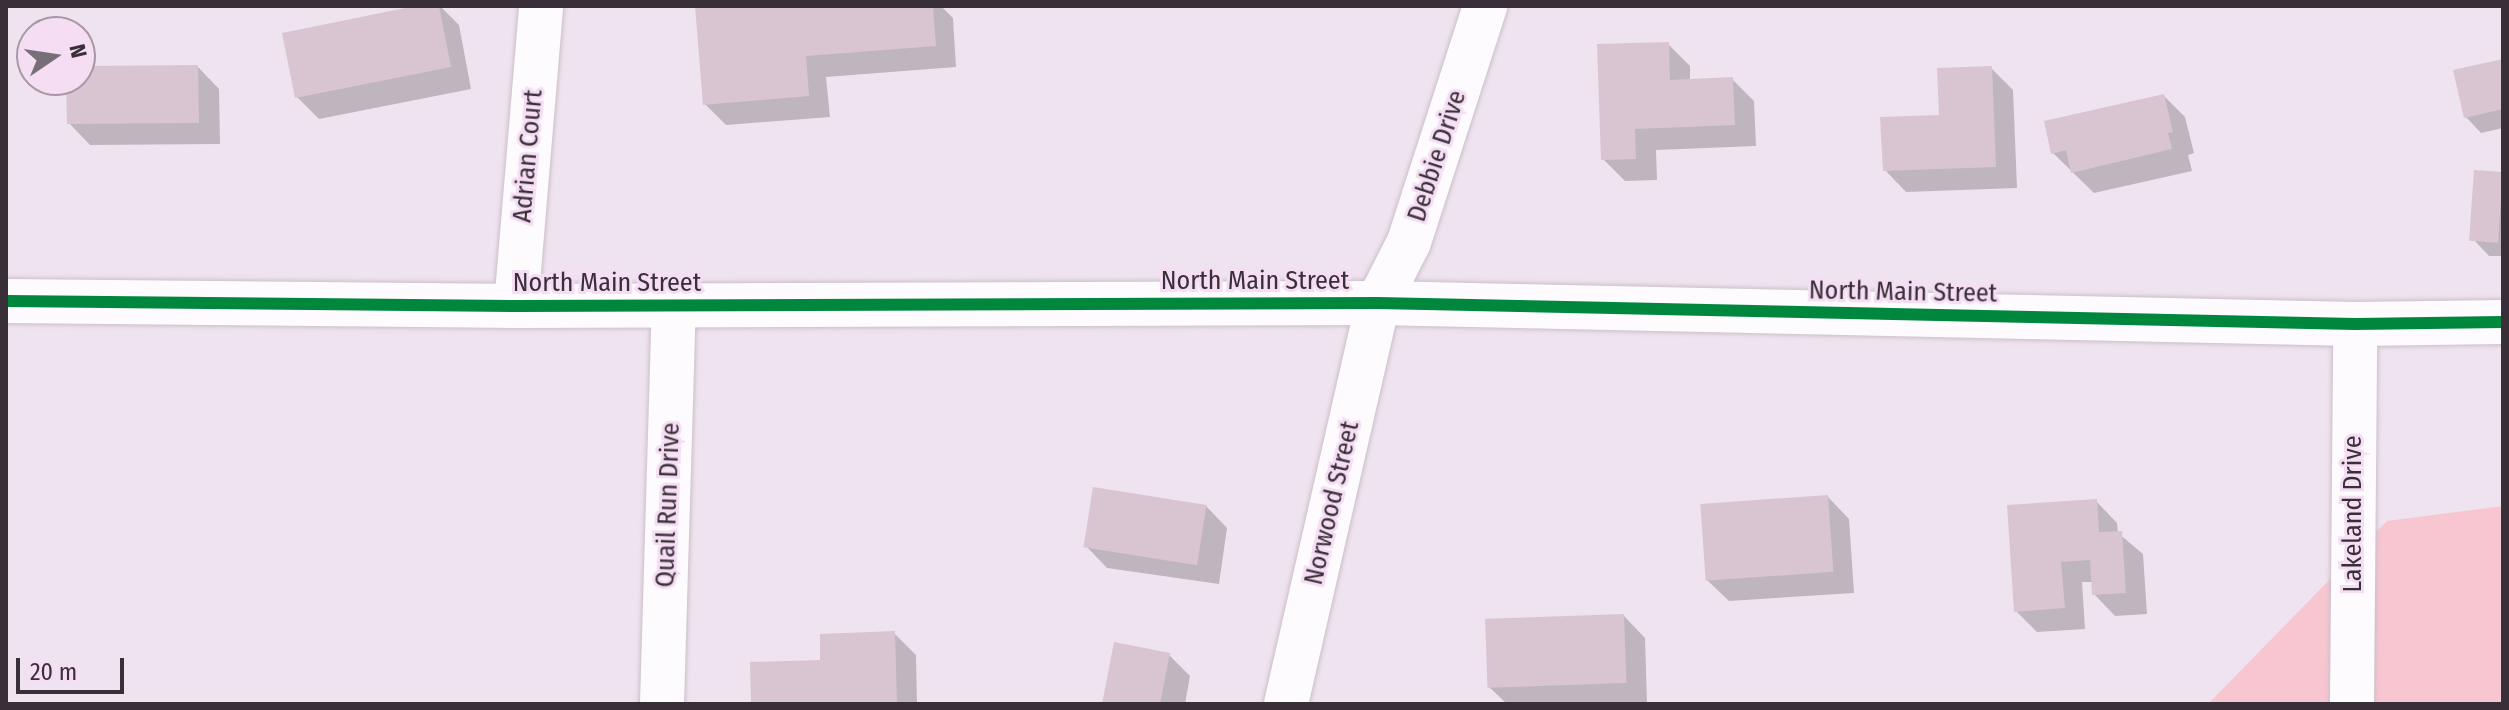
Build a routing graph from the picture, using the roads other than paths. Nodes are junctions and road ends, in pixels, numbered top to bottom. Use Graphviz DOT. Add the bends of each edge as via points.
graph roads {
  1 [pos="541,6"];
  2 [pos="1485,6"];
  3 [pos="6,301"];
  4 [pos="1378,303"];
  5 [pos="516,306"];
  6 [pos="674,306"];
  7 [pos="2503,322"];
  8 [pos="2355,324"];
  9 [pos="662,704"];
  10 [pos="1286,704"];
  11 [pos="2352,704"];
  1 -- 5 [label="street, Adrian Court"];
  2 -- 4 [label="street, Debbie Drive" via="1409,242"];
  3 -- 5 [label="street, North Main Street"];
  4 -- 6 [label="street, North Main Street"];
  4 -- 8 [label="street, North Main Street"];
  4 -- 10 [label="street, Norwood Street"];
  5 -- 6 [label="street, North Main Street"];
  6 -- 9 [label="street, Quail Run Drive"];
  7 -- 8 [label="street, North Main Street"];
  8 -- 11 [label="street, Lakeland Drive"];
}
